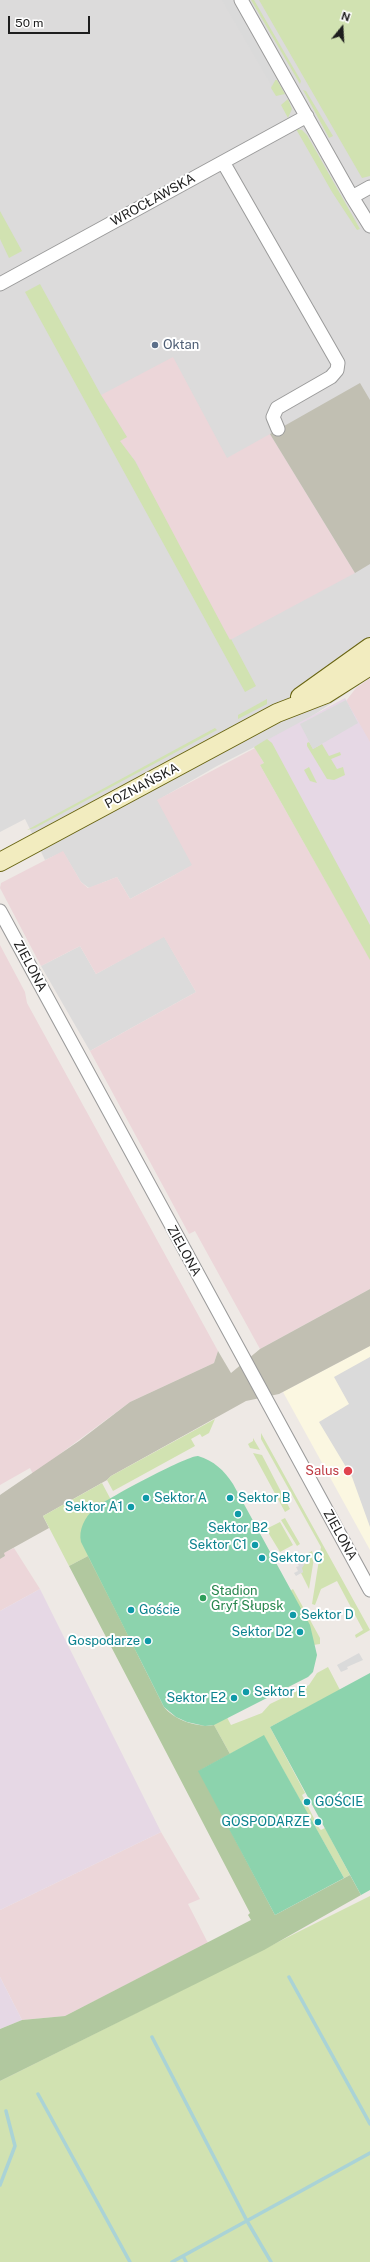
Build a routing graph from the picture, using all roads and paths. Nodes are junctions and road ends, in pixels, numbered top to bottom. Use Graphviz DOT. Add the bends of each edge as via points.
graph roads {
  1 [pos="240,0"];
  2 [pos="307,116"];
  3 [pos="223,162"];
  4 [pos="370,187"];
  5 [pos="352,197"];
  6 [pos="370,226"];
  7 [pos="0,284"];
  8 [pos="278,429"];
  9 [pos="370,647"];
  10 [pos="370,666"];
  11 [pos="284,710"];
  12 [pos="0,862"];
  13 [pos="0,911"];
  14 [pos="370,1590"];
  1 -- 2 [label="street"];
  2 -- 3 [label="street, WROCŁAWSKA"];
  2 -- 5 [label="street"];
  3 -- 7 [label="street, WROCŁAWSKA"];
  3 -- 8 [label="street" via="338,364 334,375 277,408 273,417"];
  4 -- 5 [label="street"];
  5 -- 6 [label="street"];
  9 -- 11 [label="main road"];
  10 -- 11 [label="main road" via="326,694"];
  11 -- 12 [label="main road, POZNAŃSKA"];
  13 -- 14 [label="street, ZIELONA"];
}
